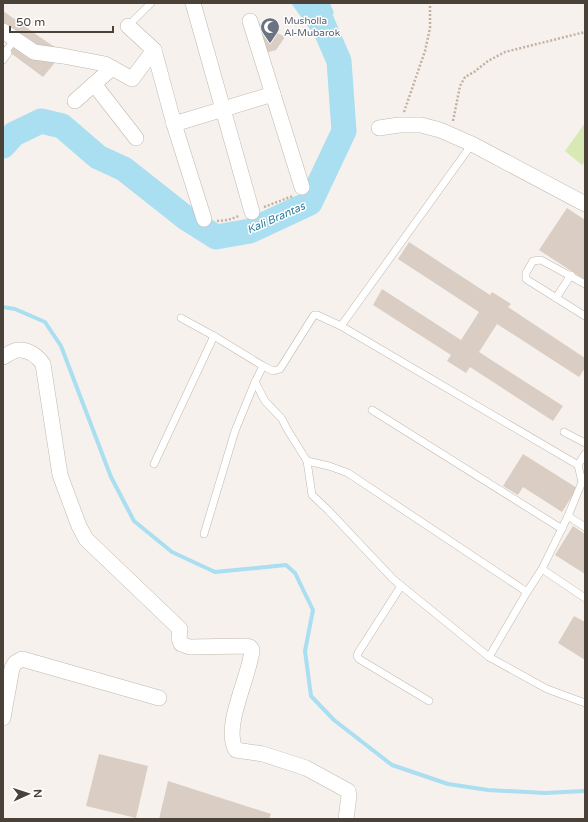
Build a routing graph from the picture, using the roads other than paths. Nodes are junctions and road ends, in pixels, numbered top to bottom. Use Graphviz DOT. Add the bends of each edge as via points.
graph roads {
  1 [pos="151,3"];
  2 [pos="194,3"];
  3 [pos="250,21"];
  4 [pos="128,26"];
  5 [pos="9,35"];
  6 [pos="154,50"];
  7 [pos="3,60"];
  8 [pos="112,68"];
  9 [pos="94,84"];
  10 [pos="273,94"];
  11 [pos="75,101"];
  12 [pos="224,108"];
  13 [pos="174,124"];
  14 [pos="379,128"];
  15 [pos="136,138"];
  16 [pos="472,144"];
  17 [pos="302,187"];
  18 [pos="585,204"];
  19 [pos="252,212"];
  20 [pos="204,219"];
  21 [pos="571,275"];
  22 [pos="585,284"];
  23 [pos="556,298"];
  24 [pos="585,316"];
  25 [pos="182,318"];
  26 [pos="341,326"];
  27 [pos="214,336"];
  28 [pos="3,357"];
  29 [pos="263,366"];
  30 [pos="255,382"];
  31 [pos="372,410"];
  32 [pos="564,432"];
  33 [pos="585,443"];
  34 [pos="585,454"];
  35 [pos="307,461"];
  36 [pos="154,464"];
  37 [pos="578,465"];
  38 [pos="568,516"];
  39 [pos="585,527"];
  40 [pos="562,529"];
  41 [pos="204,534"];
  42 [pos="542,569"];
  43 [pos="401,586"];
  44 [pos="527,592"];
  45 [pos="585,598"];
  46 [pos="489,657"];
  47 [pos="159,698"];
  48 [pos="429,700"];
  49 [pos="585,703"];
  50 [pos="3,718"];
  51 [pos="346,819"];
  1 -- 4 [label="lane"];
  2 -- 12 [label="street"];
  3 -- 10 [label="street"];
  4 -- 6 [label="street"];
  5 -- 7 [label="lane" via="6,51 8,53"];
  5 -- 8 [label="street" via="34,52 105,64"];
  6 -- 8 [label="street" via="132,79"];
  6 -- 13 [label="street"];
  8 -- 9 [label="street"];
  9 -- 11 [label="street"];
  9 -- 15 [label="street"];
  10 -- 12 [label="street"];
  10 -- 17 [label="street"];
  12 -- 13 [label="street"];
  12 -- 19 [label="street"];
  13 -- 20 [label="street"];
  14 -- 16 [label="street" via="399,125 429,126"];
  16 -- 18 [label="street"];
  16 -- 26 [label="lane"];
  21 -- 22 [label="lane"];
  21 -- 23 [label="lane"];
  21 -- 23 [label="lane" via="541,260 530,264 526,279"];
  23 -- 24 [label="lane"];
  25 -- 27 [label="lane"];
  26 -- 29 [label="lane" via="314,315 280,369 273,371"];
  26 -- 37 [label="lane"];
  27 -- 29 [label="lane"];
  27 -- 36 [label="lane"];
  28 -- 51 [label="street" via="18,350 31,353 43,364 60,475 86,539 180,629 181,644 190,647 246,646 252,650 233,720 232,740 236,750 263,754 306,768 348,791 350,796"];
  29 -- 30 [label="lane"];
  30 -- 35 [label="lane" via="265,402 282,419"];
  30 -- 41 [label="lane" via="235,431"];
  31 -- 40 [label="lane"];
  32 -- 33 [label="lane"];
  34 -- 37 [label="lane"];
  35 -- 43 [label="lane" via="312,495"];
  35 -- 44 [label="lane" via="348,473"];
  37 -- 38 [label="lane" via="582,482"];
  38 -- 39 [label="lane"];
  38 -- 40 [label="lane"];
  40 -- 42 [label="lane"];
  42 -- 44 [label="lane"];
  42 -- 45 [label="lane"];
  43 -- 46 [label="lane"];
  43 -- 48 [label="lane" via="357,656 358,659"];
  44 -- 46 [label="lane"];
  46 -- 49 [label="lane" via="547,689"];
  47 -- 50 [label="street" via="22,659 12,668"];
}
